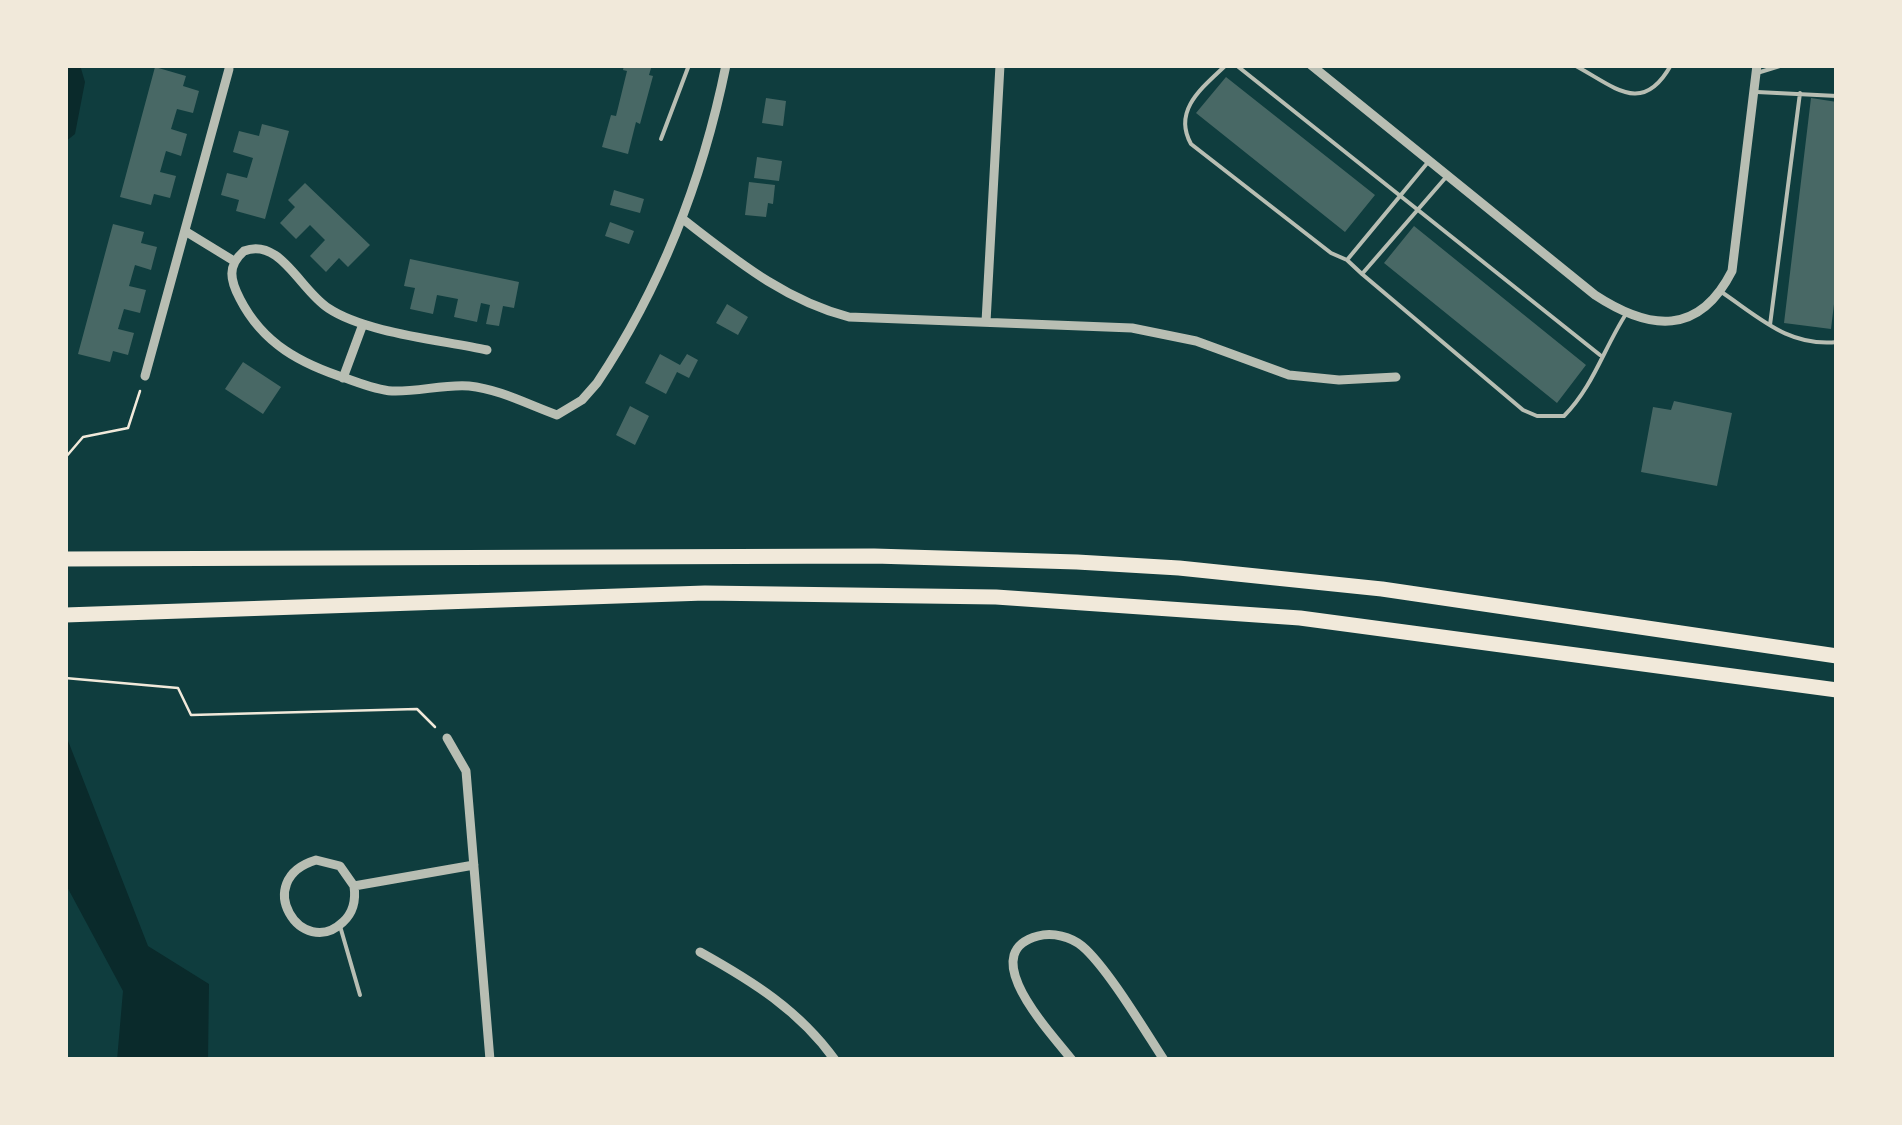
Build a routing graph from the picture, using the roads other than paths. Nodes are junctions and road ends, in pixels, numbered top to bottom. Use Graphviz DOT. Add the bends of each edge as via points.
graph roads {
  1 [pos="689,65"];
  2 [pos="726,65"];
  3 [pos="1000,65"];
  4 [pos="1226,65"];
  5 [pos="1236,65"];
  6 [pos="1310,65"];
  7 [pos="1484,65"];
  8 [pos="1502,65"];
  9 [pos="1574,65"];
  10 [pos="1671,65"];
  11 [pos="1783,65"];
  12 [pos="229,69"];
  13 [pos="1757,69"];
  14 [pos="1756,92"];
  15 [pos="1800,94"];
  16 [pos="1837,96"];
  17 [pos="661,139"];
  18 [pos="1429,161"];
  19 [pos="1448,176"];
  20 [pos="1400,196"];
  21 [pos="1417,211"];
  22 [pos="684,220"];
  23 [pos="185,231"];
  24 [pos="1347,260"];
  25 [pos="234,261"];
  26 [pos="1362,274"];
  27 [pos="1720,291"];
  28 [pos="1626,314"];
  29 [pos="986,322"];
  30 [pos="363,324"];
  31 [pos="1770,325"];
  32 [pos="1837,342"];
  33 [pos="487,350"];
  34 [pos="1602,357"];
  35 [pos="145,376"];
  36 [pos="1396,377"];
  37 [pos="343,378"];
  38 [pos="65,558"];
  39 [pos="65,615"];
  40 [pos="1837,656"];
  41 [pos="1837,690"];
  42 [pos="447,738"];
  43 [pos="474,864"];
  44 [pos="354,886"];
  45 [pos="340,926"];
  46 [pos="700,952"];
  47 [pos="360,995"];
  48 [pos="490,1060"];
  49 [pos="835,1060"];
  50 [pos="1072,1060"];
  51 [pos="1164,1060"];
  1 -- 17 [label="lane"];
  2 -- 22 [label="street"];
  3 -- 29 [label="street"];
  4 -- 24 [label="lane" via="1187,108 1192,144"];
  5 -- 20 [label="lane"];
  6 -- 18 [label="street"];
  7 -- 8 [label="lane"];
  9 -- 10 [label="lane" via="1640,95 1653,91"];
  11 -- 13 [label="lane"];
  12 -- 23 [label="street"];
  13 -- 14 [label="street"];
  14 -- 15 [label="lane"];
  14 -- 27 [label="street" via="1737,248"];
  15 -- 16 [label="lane"];
  15 -- 31 [label="lane"];
  18 -- 19 [label="street"];
  18 -- 20 [label="lane"];
  19 -- 21 [label="lane"];
  19 -- 28 [label="street"];
  20 -- 21 [label="lane"];
  20 -- 24 [label="lane"];
  21 -- 26 [label="lane"];
  21 -- 34 [label="lane"];
  22 -- 29 [label="street" via="774,288 830,312"];
  22 -- 37 [label="street" via="604,373 582,400 557,415 480,388 392,391"];
  23 -- 25 [label="street"];
  23 -- 35 [label="street"];
  24 -- 26 [label="lane"];
  25 -- 30 [label="street" via="252,248 270,250 316,300"];
  25 -- 37 [label="street" via="234,287 267,338 292,357"];
  26 -- 34 [label="lane" via="1536,416 1564,416"];
  27 -- 28 [label="street" via="1675,321"];
  27 -- 31 [label="lane"];
  28 -- 34 [label="lane"];
  29 -- 36 [label="street" via="1152,330 1289,375"];
  30 -- 33 [label="street"];
  30 -- 37 [label="street"];
  31 -- 32 [label="lane" via="1787,337"];
  38 -- 40 [label="highway" via="874,556 1145,566 1382,589"];
  39 -- 41 [label="highway" via="706,593 996,597 1300,618"];
  42 -- 43 [label="street" via="466,771"];
  43 -- 44 [label="street"];
  43 -- 48 [label="street"];
  44 -- 45 [label="street" via="353,908"];
  44 -- 45 [label="street" via="340,866 316,860 287,882 285,906 297,924 318,932"];
  45 -- 47 [label="lane"];
  46 -- 49 [label="street" via="769,992"];
  50 -- 51 [label="street" via="1015,982 1015,954 1034,937 1079,944"];
}
